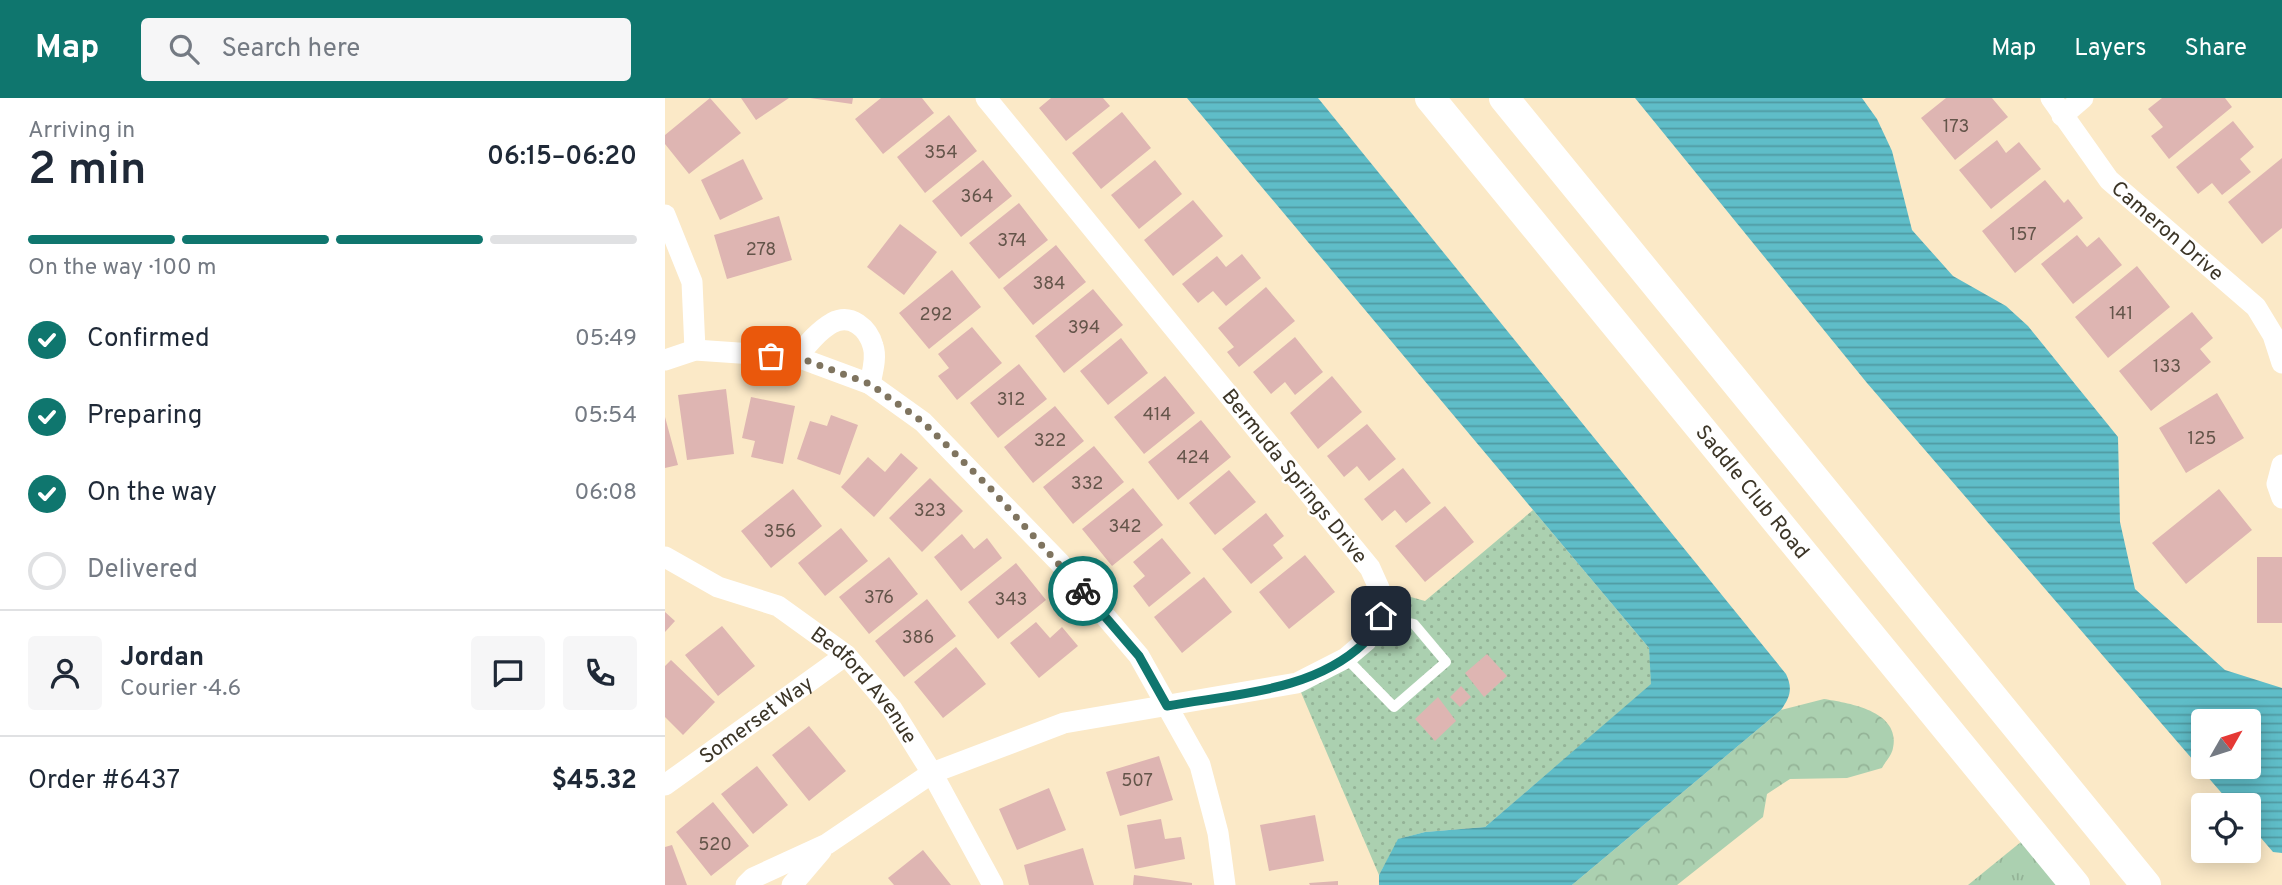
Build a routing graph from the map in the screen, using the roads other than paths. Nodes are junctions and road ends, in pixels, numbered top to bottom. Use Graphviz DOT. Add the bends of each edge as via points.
graph roads {
  1 [pos="986,98"];
  2 [pos="1430,98"];
  3 [pos="1504,98"];
  4 [pos="2083,98"];
  5 [pos="2057,107"];
  6 [pos="665,215"];
  7 [pos="695,350"];
  8 [pos="797,357"];
  9 [pos="665,360"];
  10 [pos="2282,363"];
  11 [pos="870,384"];
  12 [pos="2282,465"];
  13 [pos="2282,498"];
  14 [pos="665,557"];
  15 [pos="1381,616"];
  16 [pos="846,655"];
  17 [pos="1346,658"];
  18 [pos="1167,706"];
  19 [pos="932,773"];
  20 [pos="665,785"];
  21 [pos="827,844"];
  22 [pos="746,885"];
  23 [pos="792,885"];
  24 [pos="803,885"];
  25 [pos="993,885"];
  26 [pos="1225,885"];
  27 [pos="2075,885"];
  28 [pos="2146,885"];
  1 -- 15 [label="street, Bermuda Springs Drive" via="1370,568 1379,588"];
  2 -- 27 [label="street, Saddle Club Road"];
  3 -- 28 [label="street"];
  4 -- 5 [label="street"];
  5 -- 10 [label="street, Cameron Drive" via="2091,158 2125,195 2256,307 2273,335"];
  6 -- 7 [label="street" via="692,282"];
  7 -- 8 [label="street"];
  7 -- 9 [label="street"];
  8 -- 11 [label="street"];
  8 -- 11 [label="street" via="815,336 834,322 848,319 864,327 874,347"];
  11 -- 18 [label="street" via="923,422 1050,553 1139,656"];
  12 -- 13 [label="street" via="2277,484"];
  14 -- 16 [label="street, Bedford Avenue" via="718,587 778,606"];
  15 -- 17 [label="street" via="1366,641"];
  15 -- 17 [label="lane" via="1414,624 1446,662 1394,707"];
  16 -- 19 [label="street, Bedford Avenue" via="892,709"];
  16 -- 20 [label="street, Somerset Way"];
  17 -- 18 [label="street" via="1297,683"];
  18 -- 19 [label="street" via="1064,723"];
  18 -- 26 [label="street" via="1200,765 1218,833"];
  19 -- 21 [label="street"];
  19 -- 25 [label="street, Bedford Avenue"];
  21 -- 22 [label="street"];
  21 -- 23 [label="street"];
  21 -- 24 [label="street"];
}
